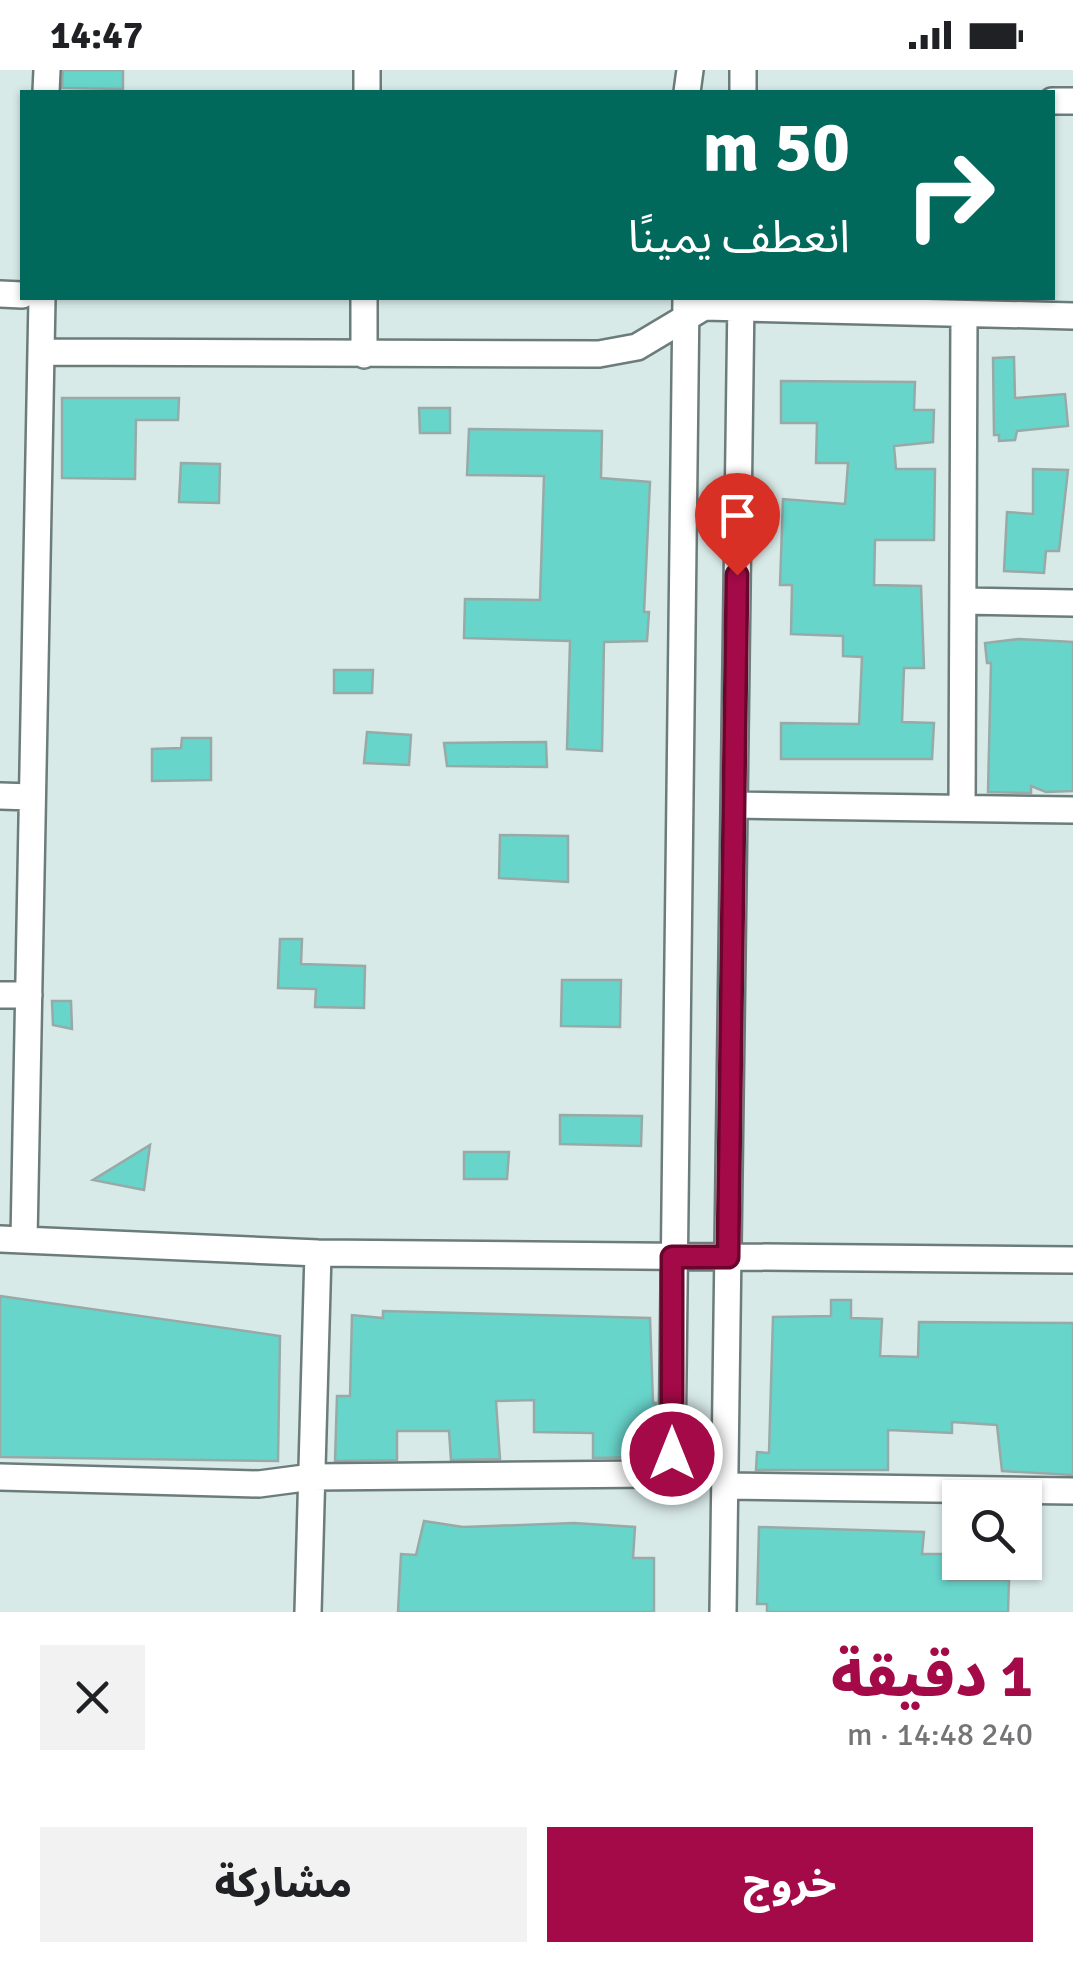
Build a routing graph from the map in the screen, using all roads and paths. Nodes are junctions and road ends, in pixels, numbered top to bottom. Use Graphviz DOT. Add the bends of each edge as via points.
graph roads {
  1 [pos="42,300"];
  2 [pos="364,300"];
  3 [pos="740,302"];
  4 [pos="686,306"];
  5 [pos="964,314"];
  6 [pos="1073,316"];
  7 [pos="41,352"];
  8 [pos="364,356"];
  9 [pos="962,602"];
  10 [pos="1073,603"];
  11 [pos="0,796"];
  12 [pos="32,797"];
  13 [pos="734,805"];
  14 [pos="962,808"];
  15 [pos="1073,810"];
  16 [pos="0,995"];
  17 [pos="28,995"];
  18 [pos="12,1240"];
  19 [pos="318,1253"];
  20 [pos="672,1257"];
  21 [pos="728,1257"];
  22 [pos="1073,1260"];
  23 [pos="0,1476"];
  24 [pos="312,1477"];
  25 [pos="724,1486"];
  26 [pos="1073,1491"];
  27 [pos="308,1612"];
  28 [pos="723,1612"];
  1 -- 7 [label="street"];
  2 -- 8 [label="street"];
  3 -- 4 [label="street"];
  3 -- 5 [label="street"];
  3 -- 13 [label="street"];
  4 -- 8 [label="street" via="637,347 599,354"];
  4 -- 20 [label="street"];
  5 -- 6 [label="street"];
  5 -- 9 [label="street"];
  7 -- 8 [label="street"];
  7 -- 12 [label="street"];
  9 -- 10 [label="street"];
  9 -- 14 [label="street"];
  11 -- 12 [label="street"];
  12 -- 17 [label="street"];
  13 -- 14 [label="street"];
  13 -- 21 [label="street"];
  14 -- 15 [label="street"];
  16 -- 17 [label="street"];
  17 -- 18 [label="street"];
  18 -- 19 [label="street"];
  19 -- 20 [label="street"];
  19 -- 24 [label="street"];
  20 -- 21 [label="street"];
  20 -- 24 [label="street" via="667,1470"];
  21 -- 22 [label="street"];
  21 -- 25 [label="street"];
  23 -- 24 [label="street" via="259,1484"];
  24 -- 27 [label="street"];
  25 -- 26 [label="street"];
  25 -- 28 [label="street"];
}
